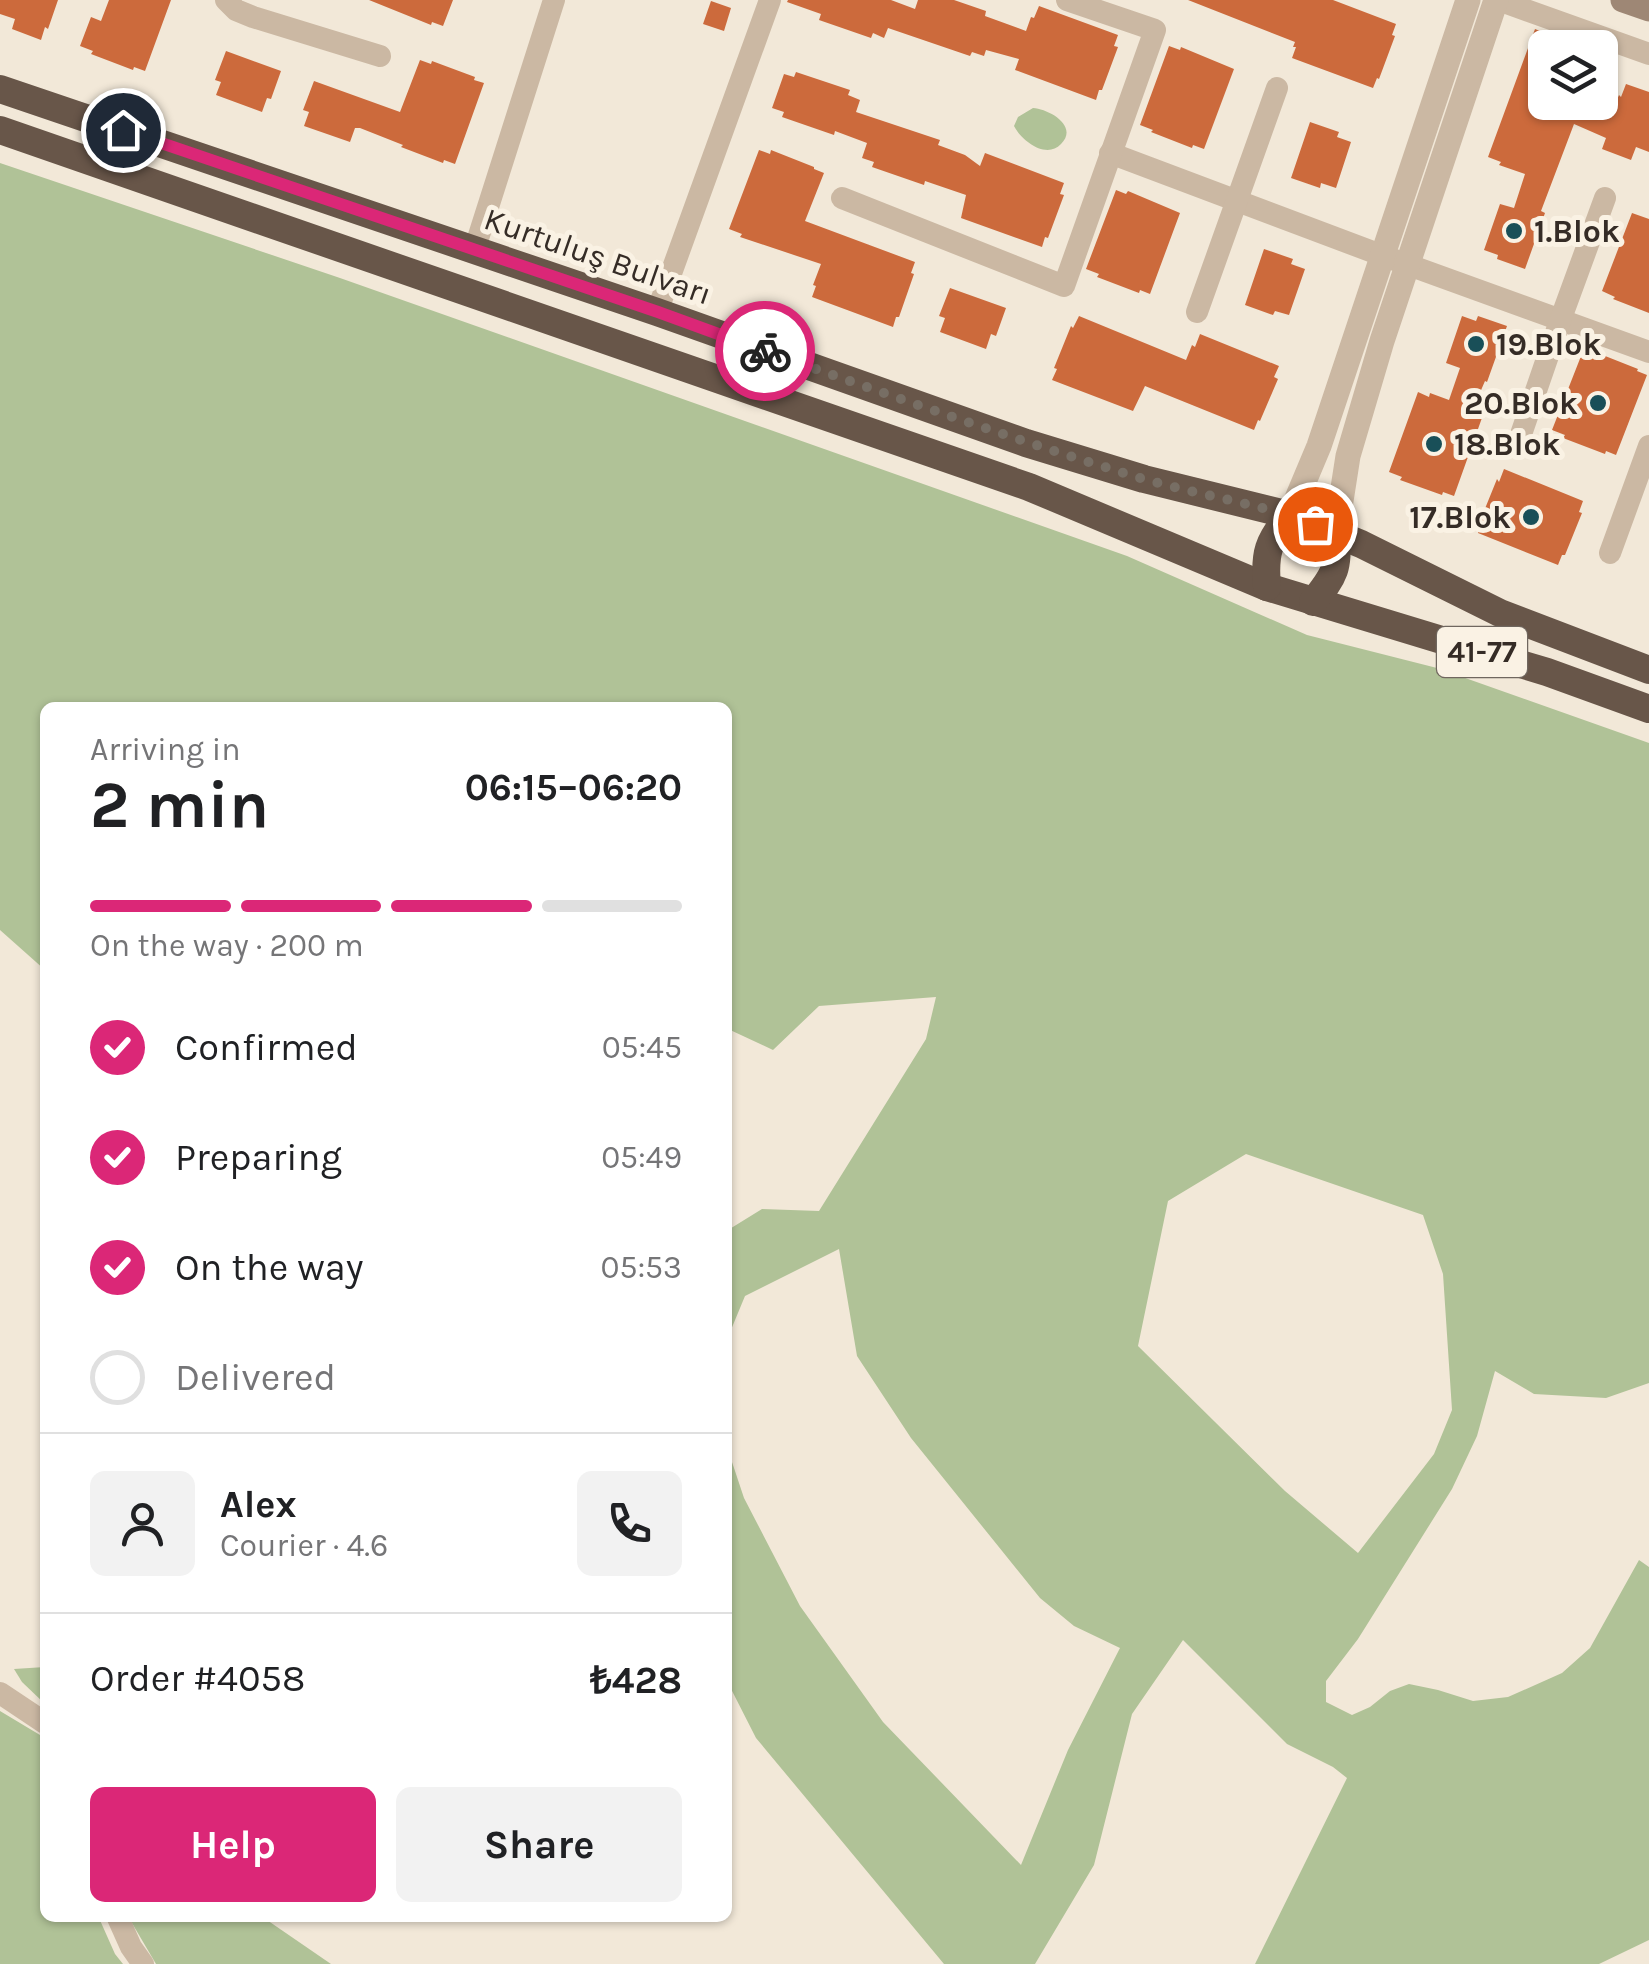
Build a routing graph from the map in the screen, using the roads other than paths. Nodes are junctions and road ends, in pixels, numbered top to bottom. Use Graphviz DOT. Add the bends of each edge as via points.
graph roads {
  1 [pos="226,0"];
  2 [pos="554,0"];
  3 [pos="770,0"];
  4 [pos="1066,0"];
  5 [pos="1468,0"];
  6 [pos="1497,0"];
  7 [pos="1623,0"];
  8 [pos="1649,9"];
  9 [pos="1649,54"];
  10 [pos="380,56"];
  11 [pos="1277,88"];
  12 [pos="0,89"];
  13 [pos="0,130"];
  14 [pos="1110,154"];
  15 [pos="842,198"];
  16 [pos="1605,198"];
  17 [pos="1238,200"];
  18 [pos="474,251"];
  19 [pos="1381,256"];
  20 [pos="1407,264"];
  21 [pos="658,312"];
  22 [pos="1197,312"];
  23 [pos="1560,320"];
  24 [pos="1649,352"];
  25 [pos="1518,443"];
  26 [pos="1649,446"];
  27 [pos="1641,491"];
  28 [pos="1290,515"];
  29 [pos="1336,533"];
  30 [pos="1610,553"];
  31 [pos="1266,587"];
  32 [pos="1313,602"];
  33 [pos="1649,670"];
  34 [pos="1649,709"];
  35 [pos="0,1694"];
  36 [pos="40,1720"];
  37 [pos="120,1922"];
  38 [pos="142,1964"];
  1 -- 10 [label="street" via="254,17"];
  2 -- 18 [label="street"];
  3 -- 21 [label="street"];
  4 -- 14 [label="street" via="1155,30"];
  5 -- 19 [label="street"];
  6 -- 9 [label="street"];
  6 -- 20 [label="street"];
  7 -- 8 [label="main road"];
  11 -- 17 [label="street"];
  12 -- 18 [label="highway, Kurtuluş Bulvarı"];
  13 -- 31 [label="highway" via="1029,487"];
  14 -- 15 [label="street" via="1064,286"];
  14 -- 17 [label="street"];
  16 -- 23 [label="street"];
  17 -- 19 [label="street"];
  17 -- 22 [label="street"];
  18 -- 21 [label="highway, Kurtuluş Bulvarı"];
  19 -- 20 [label="street"];
  19 -- 28 [label="street"];
  20 -- 23 [label="street"];
  20 -- 29 [label="street" via="1348,456"];
  21 -- 28 [label="highway, Kurtuluş Bulvarı" via="1026,443"];
  23 -- 24 [label="street"];
  23 -- 25 [label="street"];
  26 -- 27 [label="street"];
  27 -- 30 [label="street"];
  28 -- 29 [label="highway"];
  28 -- 31 [label="highway" via="1270,541"];
  29 -- 32 [label="highway" via="1334,576"];
  29 -- 33 [label="highway, 41-77" via="1500,612"];
  31 -- 32 [label="highway"];
  32 -- 34 [label="highway, 41-77"];
  35 -- 36 [label="street"];
  37 -- 38 [label="street"];
}
